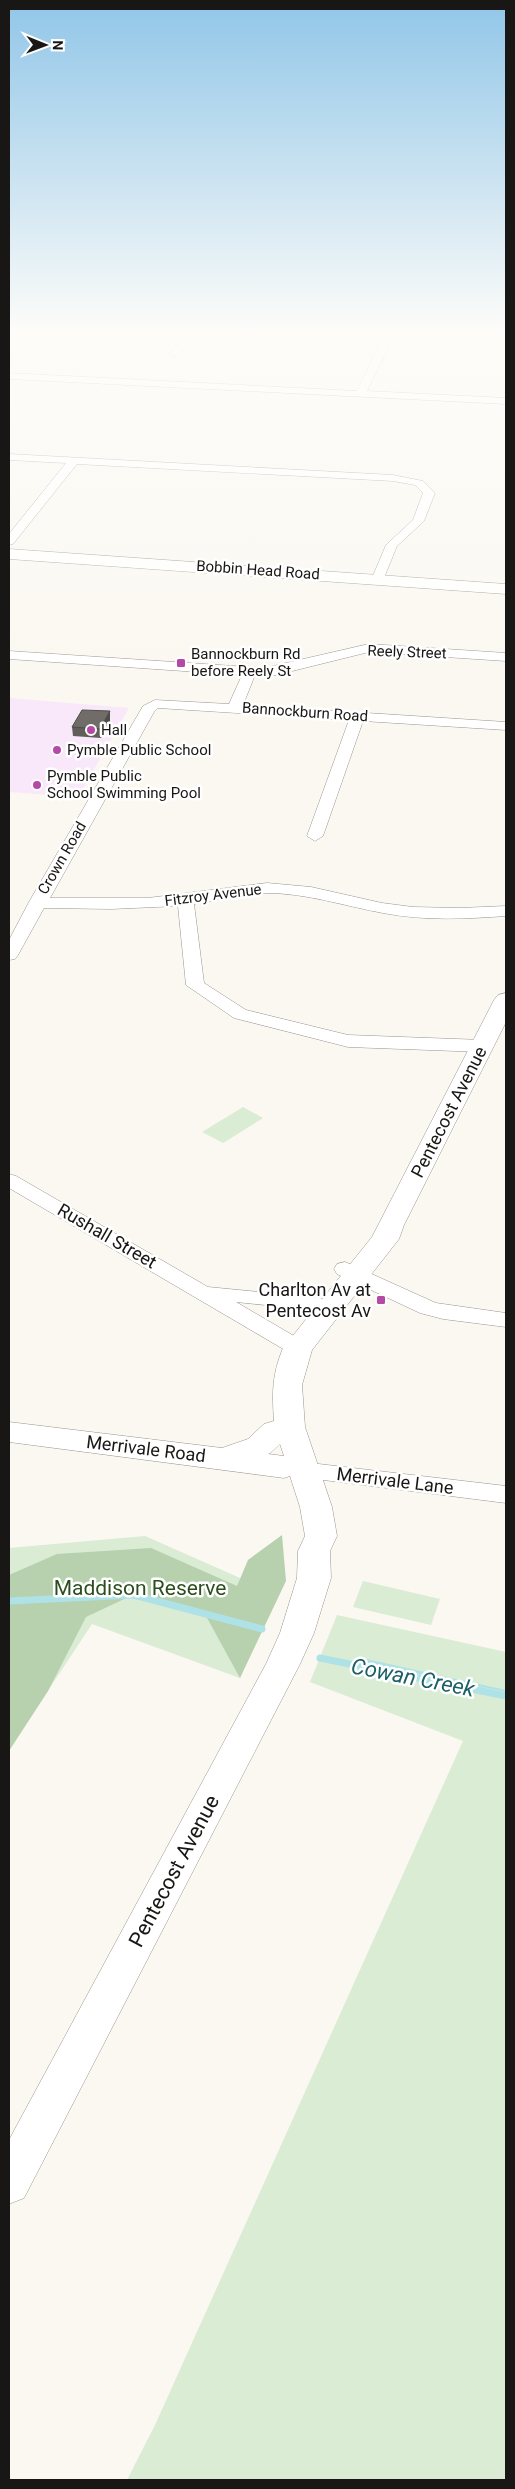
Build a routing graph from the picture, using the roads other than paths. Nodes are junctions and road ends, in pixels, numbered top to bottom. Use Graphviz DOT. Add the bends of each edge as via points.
graph roads {
  1 [pos="9,457"];
  2 [pos="74,461"];
  3 [pos="9,541"];
  4 [pos="9,554"];
  5 [pos="378,578"];
  6 [pos="506,589"];
  7 [pos="9,655"];
  8 [pos="506,657"];
  9 [pos="250,671"];
  10 [pos="235,707"];
  11 [pos="358,716"];
  12 [pos="506,726"];
  13 [pos="316,836"];
  14 [pos="186,900"];
  15 [pos="37,902"];
  16 [pos="506,911"];
  17 [pos="9,954"];
  18 [pos="506,1000"];
  19 [pos="482,1046"];
  20 [pos="9,1180"];
  21 [pos="350,1271"];
  22 [pos="205,1292"];
  23 [pos="313,1303"];
  24 [pos="506,1320"];
  25 [pos="291,1345"];
  26 [pos="275,1431"];
  27 [pos="9,1432"];
  28 [pos="227,1458"];
  29 [pos="294,1469"];
  30 [pos="506,1495"];
  31 [pos="11,2174"];
  1 -- 2 [label="street"];
  2 -- 3 [label="street"];
  2 -- 5 [label="street" via="393,478 420,483 429,493 418,521 392,545"];
  4 -- 5 [label="street, Bobbin Head Road"];
  5 -- 6 [label="street, Bobbin Head Road"];
  7 -- 9 [label="street"];
  8 -- 9 [label="street, Reely Street" via="369,648 276,671"];
  9 -- 10 [label="street, Bannockburn Road"];
  10 -- 11 [label="street, Bannockburn Road"];
  10 -- 15 [label="street, Crown Road" via="154,704 148,709"];
  11 -- 12 [label="street, Bannockburn Road"];
  11 -- 13 [label="street"];
  14 -- 15 [label="street, Fitzroy Avenue" via="112,906"];
  14 -- 16 [label="street, Fitzroy Avenue" via="248,889 283,888 410,912"];
  14 -- 19 [label="street" via="195,985 240,1014 348,1040"];
  15 -- 17 [label="street, Crown Road"];
  18 -- 19 [label="street, Pentecost Avenue"];
  19 -- 21 [label="street, Pentecost Avenue" via="390,1225"];
  20 -- 22 [label="street, Rushall Street"];
  21 -- 23 [label="street, Pentecost Avenue"];
  21 -- 24 [label="street" via="428,1308"];
  21 -- 25 [label="street, Pentecost Avenue"];
  22 -- 23 [label="street, Rushall Street"];
  22 -- 25 [label="street, Rushall Street"];
  23 -- 25 [label="street, Pentecost Avenue"];
  25 -- 26 [label="street, Pentecost Avenue" via="277,1362 273,1386"];
  25 -- 29 [label="street, Pentecost Avenue" via="287,1408"];
  26 -- 28 [label="street" via="259,1446"];
  26 -- 29 [label="street, Pentecost Avenue"];
  27 -- 28 [label="street, Merrivale Road"];
  28 -- 29 [label="street, Merrivale Road"];
  29 -- 30 [label="street, Merrivale Lane"];
  29 -- 31 [label="street, Pentecost Avenue" via="316,1507 321,1536 314,1551 314,1578 297,1633"];
}
